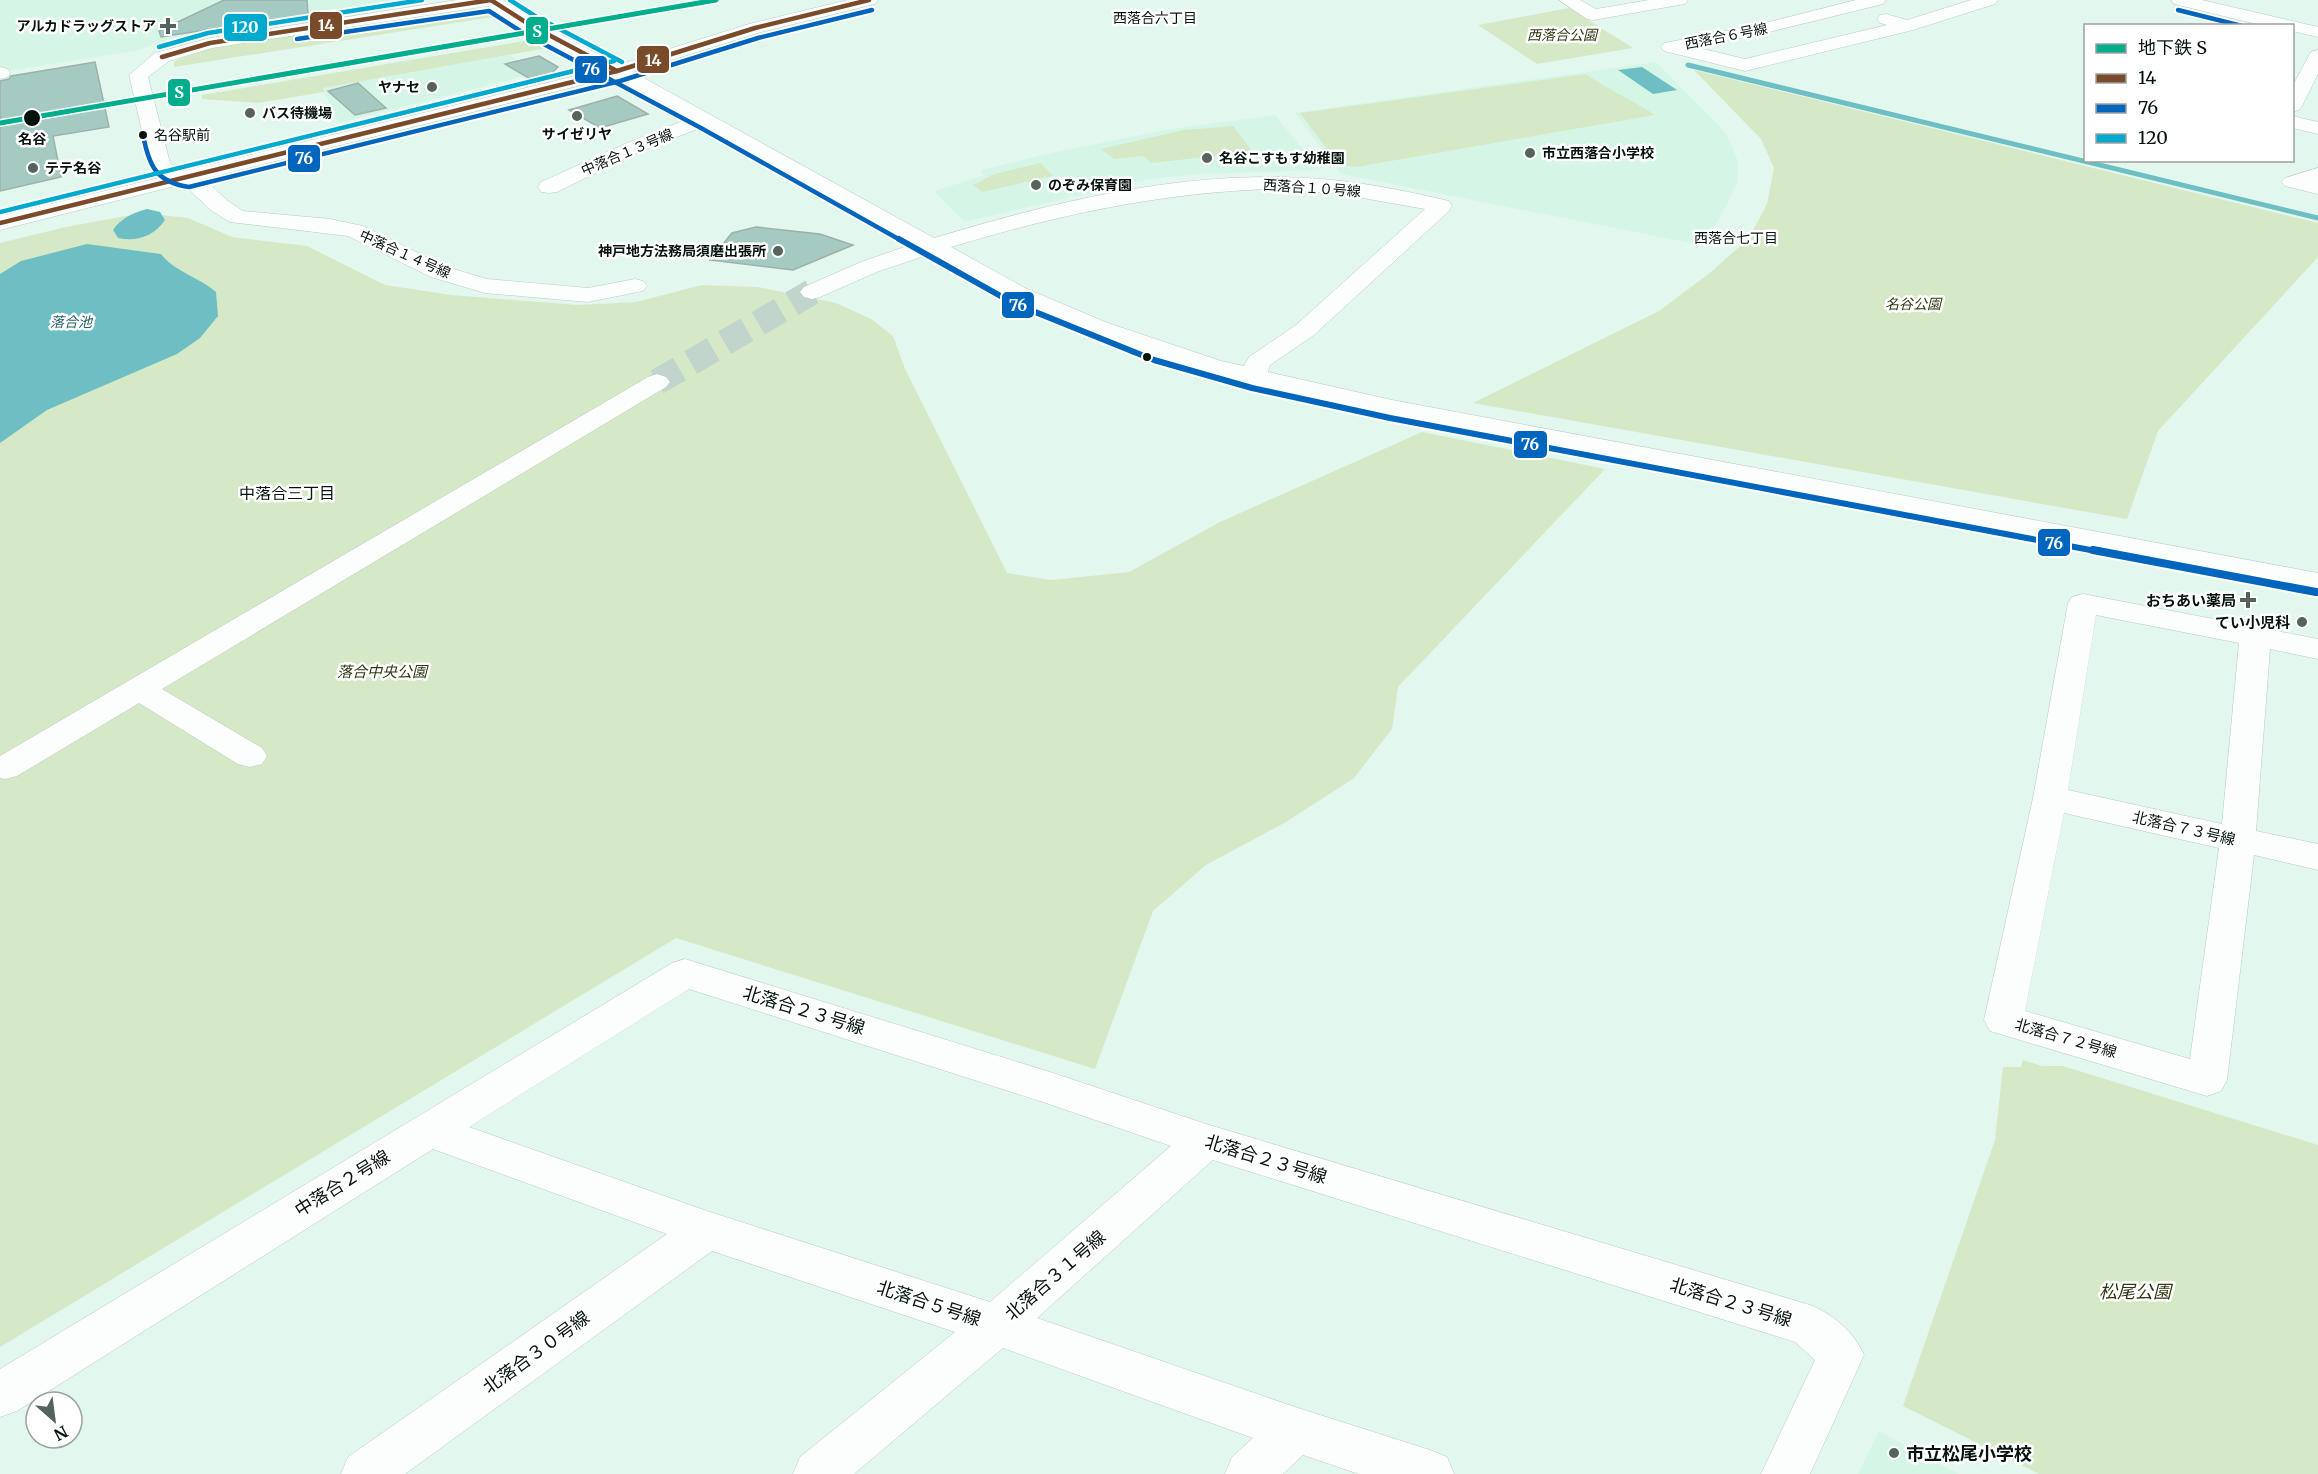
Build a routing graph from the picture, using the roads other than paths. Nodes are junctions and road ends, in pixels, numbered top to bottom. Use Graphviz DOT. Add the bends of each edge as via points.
graph roads {
  1 [pos="831,0"];
  2 [pos="869,0"];
  3 [pos="1568,0"];
  4 [pos="1679,0"];
  5 [pos="1833,0"];
  6 [pos="1877,0"];
  7 [pos="1989,0"];
  8 [pos="2180,0"];
  9 [pos="493,2"];
  10 [pos="1854,7"];
  11 [pos="2282,24"];
  12 [pos="1907,26"];
  13 [pos="2294,27"];
  14 [pos="2318,32"];
  15 [pos="2312,53"];
  16 [pos="610,68"];
  17 [pos="2294,101"];
  18 [pos="706,119"];
  19 [pos="2294,122"];
  20 [pos="2318,128"];
  21 [pos="170,168"];
  22 [pos="2318,174"];
  23 [pos="549,187"];
  24 [pos="2318,188"];
  25 [pos="0,203"];
  26 [pos="0,211"];
  27 [pos="0,223"];
  28 [pos="932,246"];
  29 [pos="635,286"];
  30 [pos="812,292"];
  31 [pos="1254,378"];
  32 [pos="657,382"];
  33 [pos="2318,582"];
  34 [pos="2255,637"];
  35 [pos="2318,649"];
  36 [pos="139,689"];
  37 [pos="250,756"];
  38 [pos="5,768"];
  39 [pos="2050,798"];
  40 [pos="2238,840"];
  41 [pos="2318,856"];
  42 [pos="685,973"];
  43 [pos="428,1130"];
  44 [pos="1206,1141"];
  45 [pos="707,1230"];
  46 [pos="997,1325"];
  47 [pos="0,1395"];
  48 [pos="1295,1430"];
  49 [pos="365,1474"];
  50 [pos="817,1474"];
  51 [pos="1250,1474"];
  52 [pos="1430,1474"];
  53 [pos="1785,1474"];
  1 -- 16 [label="street" via="742,23"];
  2 -- 16 [label="street"];
  3 -- 4 [label="street" via="1593,15"];
  5 -- 10 [label="street"];
  6 -- 10 [label="street, 西落合６号線"];
  7 -- 12 [label="street"];
  8 -- 11 [label="street"];
  9 -- 16 [label="street"];
  9 -- 21 [label="street" via="210,43 162,57 138,75"];
  10 -- 12 [label="street"];
  10 -- 12 [label="street, 西落合６号線" via="1670,47 1745,65"];
  13 -- 14 [label="street"];
  15 -- 17 [label="street"];
  16 -- 18 [label="street"];
  16 -- 21 [label="street"];
  18 -- 23 [label="street, 中落合１３号線"];
  18 -- 28 [label="street"];
  19 -- 20 [label="street"];
  21 -- 25 [label="street" via="124,173"];
  21 -- 26 [label="street"];
  21 -- 27 [label="street"];
  21 -- 29 [label="street, 中落合１４号線" via="199,185 227,212 238,217 355,231 439,272 485,286 588,295"];
  22 -- 24 [label="street" via="2292,182"];
  28 -- 30 [label="street"];
  28 -- 31 [label="street" via="1070,317 1157,350"];
  28 -- 31 [label="street, 西落合１０号線" via="1094,204 1173,189 1220,185 1315,185 1441,206 1305,330 1258,362"];
  31 -- 33 [label="street" via="1392,408"];
  32 -- 36 [label="street"];
  34 -- 35 [label="street, 北落合７２号線"];
  34 -- 39 [label="street, 北落合７２号線" via="2083,603"];
  34 -- 40 [label="street, 北落合７２号線"];
  36 -- 37 [label="street"];
  36 -- 38 [label="street"];
  39 -- 40 [label="street, 北落合７３号線"];
  39 -- 40 [label="street, 北落合７２号線" via="2004,1020 2207,1080"];
  40 -- 41 [label="street, 北落合７３号線"];
  42 -- 43 [label="street, 中落合２号線"];
  42 -- 44 [label="street, 北落合２３号線"];
  43 -- 45 [label="street, 北落合５号線"];
  43 -- 47 [label="street, 中落合２号線"];
  44 -- 46 [label="street, 北落合３１号線"];
  44 -- 53 [label="street, 北落合２３号線" via="1810,1326 1841,1355"];
  45 -- 46 [label="street, 北落合５号線"];
  45 -- 49 [label="street, 北落合３０号線"];
  46 -- 48 [label="street, 北落合５号線"];
  46 -- 50 [label="street, 北落合３１号線"];
  48 -- 51 [label="street"];
  48 -- 52 [label="street, 北落合５号線"];
}
